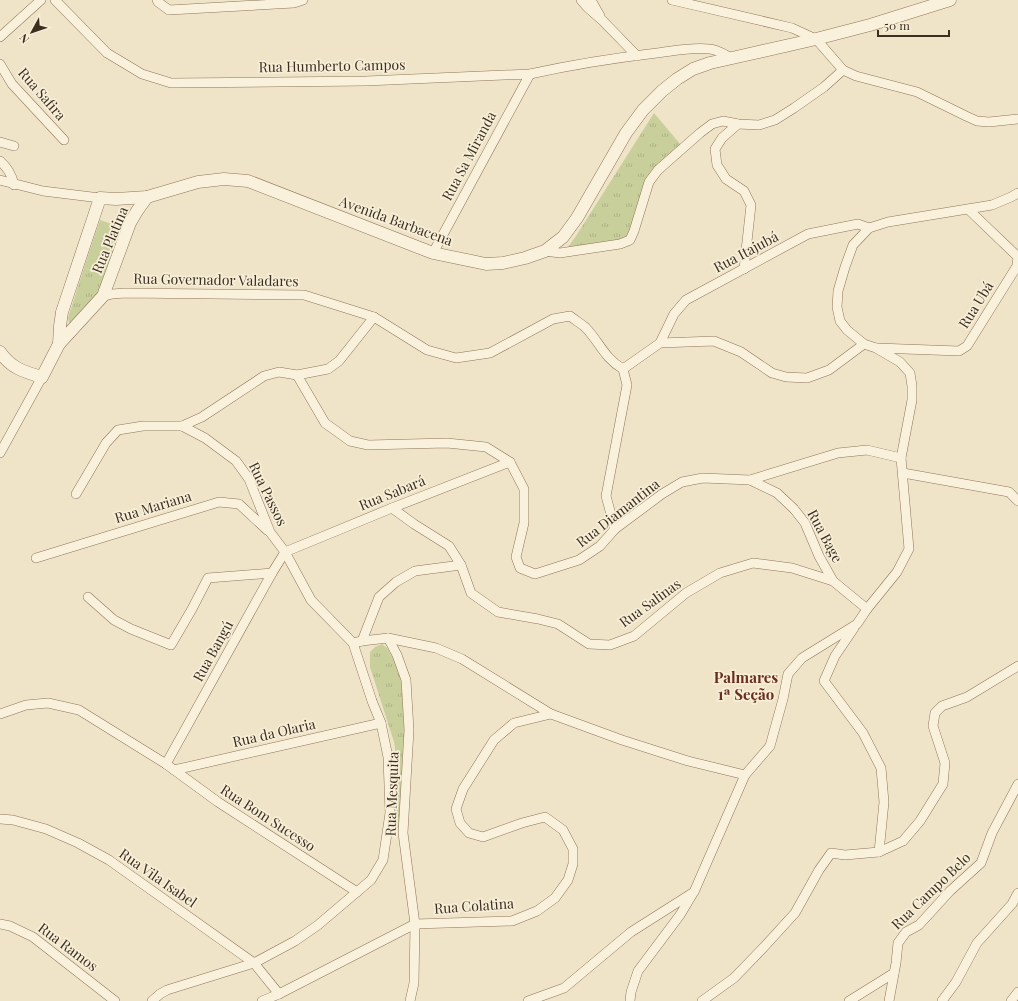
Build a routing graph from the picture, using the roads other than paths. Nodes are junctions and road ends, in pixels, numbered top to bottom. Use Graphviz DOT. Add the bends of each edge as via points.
graph roads {
  1 [pos="41,0"];
  2 [pos="54,0"];
  3 [pos="157,0"];
  4 [pos="213,0"];
  5 [pos="303,0"];
  6 [pos="672,0"];
  7 [pos="950,0"];
  8 [pos="590,2"];
  9 [pos="206,8"];
  10 [pos="0,37"];
  11 [pos="816,39"];
  12 [pos="637,56"];
  13 [pos="731,58"];
  14 [pos="0,64"];
  15 [pos="843,70"];
  16 [pos="530,74"];
  17 [pos="1018,119"];
  18 [pos="738,124"];
  19 [pos="64,140"];
  20 [pos="0,142"];
  21 [pos="14,146"];
  22 [pos="0,161"];
  23 [pos="0,180"];
  24 [pos="14,184"];
  25 [pos="1018,193"];
  26 [pos="147,197"];
  27 [pos="100,198"];
  28 [pos="969,210"];
  29 [pos="869,228"];
  30 [pos="545,251"];
  31 [pos="433,252"];
  32 [pos="744,269"];
  33 [pos="103,296"];
  34 [pos="374,317"];
  35 [pos="660,343"];
  36 [pos="59,344"];
  37 [pos="864,344"];
  38 [pos="876,348"];
  39 [pos="0,352"];
  40 [pos="623,368"];
  41 [pos="297,375"];
  42 [pos="42,377"];
  43 [pos="182,426"];
  44 [pos="0,453"];
  45 [pos="901,458"];
  46 [pos="510,462"];
  47 [pos="903,473"];
  48 [pos="750,480"];
  49 [pos="76,494"];
  50 [pos="1018,501"];
  51 [pos="392,508"];
  52 [pos="615,529"];
  53 [pos="270,532"];
  54 [pos="285,552"];
  55 [pos="36,558"];
  56 [pos="461,565"];
  57 [pos="272,573"];
  58 [pos="833,581"];
  59 [pos="88,597"];
  60 [pos="867,609"];
  61 [pos="856,624"];
  62 [pos="388,638"];
  63 [pos="357,642"];
  64 [pos="1018,666"];
  65 [pos="0,714"];
  66 [pos="551,714"];
  67 [pos="381,723"];
  68 [pos="166,764"];
  69 [pos="174,770"];
  70 [pos="745,775"];
  71 [pos="1018,784"];
  72 [pos="0,819"];
  73 [pos="879,852"];
  74 [pos="357,892"];
  75 [pos="694,892"];
  76 [pos="1018,893"];
  77 [pos="0,924"];
  78 [pos="415,924"];
  79 [pos="254,963"];
  80 [pos="894,973"];
  81 [pos="564,988"];
  82 [pos="1018,992"];
  83 [pos="279,994"];
  84 [pos="114,1001"];
  85 [pos="152,1001"];
  86 [pos="262,1001"];
  87 [pos="410,1001"];
  88 [pos="528,1001"];
  89 [pos="549,1001"];
  90 [pos="630,1001"];
  91 [pos="702,1001"];
  92 [pos="849,1001"];
  93 [pos="888,1001"];
  94 [pos="942,1001"];
  95 [pos="1011,1001"];
  1 -- 10 [label="street"];
  2 -- 16 [label="street, Rua Humberto Campos" via="107,53 142,74 171,82 366,81"];
  3 -- 9 [label="street" via="169,10"];
  4 -- 9 [label="street"];
  5 -- 9 [label="street" via="294,3"];
  6 -- 11 [label="street" via="792,28"];
  7 -- 11 [label="street, Avenida Barbacena"];
  8 -- 12 [label="street" via="602,21"];
  11 -- 13 [label="street, Avenida Barbacena"];
  11 -- 15 [label="street"];
  12 -- 13 [label="street, Rua Humberto Campos" via="696,48 720,51"];
  12 -- 16 [label="street, Rua Humberto Campos"];
  13 -- 30 [label="street, Avenida Barbacena" via="693,69 662,90 642,110 626,132 577,218 563,237"];
  14 -- 19 [label="street, Rua Safira" via="12,84"];
  15 -- 17 [label="street" via="856,76 917,92 977,121"];
  15 -- 18 [label="street" via="824,87 774,120 758,125"];
  16 -- 31 [label="street, Rua Sa Miranda"];
  18 -- 30 [label="street" via="723,121 712,124 658,170 649,182 630,240 560,254"];
  18 -- 32 [label="street" via="722,138 716,149 717,165 720,170 726,179 744,191 751,205"];
  20 -- 21 [label="street"];
  22 -- 24 [label="street" via="9,171"];
  23 -- 24 [label="street, Avenida Barbacena"];
  24 -- 27 [label="street, Avenida Barbacena" via="43,191"];
  25 -- 28 [label="street" via="992,205"];
  26 -- 27 [label="street, Avenida Barbacena"];
  26 -- 31 [label="street, Avenida Barbacena" via="198,182 224,179 248,181"];
  26 -- 33 [label="street, Rua Platina" via="130,223"];
  27 -- 36 [label="street" via="62,312"];
  28 -- 29 [label="street" via="888,222"];
  28 -- 38 [label="street, Rua Ubá" via="1018,257 1017,266 966,346 959,351"];
  29 -- 32 [label="street, Rua Itajubá" via="858,224 808,234"];
  29 -- 37 [label="street" via="853,245 838,291 837,307 840,321"];
  30 -- 31 [label="street, Avenida Barbacena" via="503,263 486,264"];
  32 -- 35 [label="street, Rua Itajubá" via="686,300 674,314"];
  33 -- 34 [label="street, Rua Governador Valadares" via="125,293 304,295"];
  33 -- 36 [label="street"];
  34 -- 40 [label="street, Rua Governador Valadares" via="427,350 456,358 490,353 553,319 570,316 585,328 609,358"];
  34 -- 41 [label="street" via="339,360 328,369"];
  35 -- 37 [label="street" via="714,341 741,352 772,373 807,378 829,370"];
  35 -- 40 [label="street"];
  36 -- 42 [label="street"];
  37 -- 38 [label="street"];
  38 -- 45 [label="street" via="900,362 910,373 912,400"];
  39 -- 42 [label="street" via="13,366"];
  40 -- 52 [label="street" via="627,385 606,496"];
  41 -- 43 [label="street" via="278,372 264,376 202,417"];
  41 -- 46 [label="street" via="325,423 350,441 368,445 447,443 486,447"];
  42 -- 44 [label="street"];
  43 -- 49 [label="street" via="143,426 118,430 106,443"];
  43 -- 53 [label="street, Rua Passos" via="206,438 236,461 249,479"];
  45 -- 47 [label="street"];
  45 -- 48 [label="street, Rua Diamantina" via="867,450 838,454"];
  46 -- 51 [label="street, Rua Sabará"];
  46 -- 52 [label="street, Rua Diamantina" via="524,490 524,523 516,557 520,568 535,574 579,560 600,546"];
  47 -- 50 [label="street" via="1009,492"];
  47 -- 60 [label="street" via="910,549 897,572"];
  48 -- 52 [label="street, Rua Diamantina" via="703,478 682,482"];
  48 -- 58 [label="street, Rua Bage" via="776,493 794,509 805,524"];
  51 -- 54 [label="street, Rua Sabará"];
  51 -- 56 [label="street, Rua Salinas" via="449,546"];
  53 -- 54 [label="street, Rua Passos"];
  53 -- 55 [label="street, Rua Mariana" via="239,504 219,502"];
  54 -- 57 [label="street, Rua Bangú"];
  54 -- 63 [label="street, Rua Passos" via="311,600"];
  56 -- 58 [label="street, Rua Salinas" via="471,593 498,612 558,624 589,644 610,644 634,636 686,593 720,573 753,563 792,568"];
  56 -- 63 [label="street" via="415,571 396,582 379,597"];
  57 -- 59 [label="street" via="208,578 171,645 114,620"];
  57 -- 68 [label="street, Rua Bangú"];
  58 -- 60 [label="street, Rua Salinas"];
  60 -- 61 [label="street"];
  61 -- 70 [label="street" via="802,658 788,674 770,746"];
  61 -- 73 [label="street" via="835,656 824,681 863,733 881,768 884,802"];
  62 -- 63 [label="street"];
  62 -- 66 [label="street" via="436,648 462,659"];
  62 -- 78 [label="street, Rua Mesquita" via="406,680 409,730 403,832"];
  63 -- 67 [label="street" via="372,700"];
  64 -- 73 [label="street" via="967,697 942,706 935,713 933,726 945,763 943,784 920,821 903,841"];
  65 -- 68 [label="street, Rua Bom Sucesso" via="26,705 48,703 79,710"];
  66 -- 70 [label="street" via="688,761"];
  66 -- 78 [label="street, Rua Colatina" via="514,723 494,740 463,789 456,809 460,824 469,833 483,838 545,817 563,830 573,849 573,864 568,880 555,898 536,911 512,920"];
  67 -- 69 [label="street, Rua da Olaria"];
  67 -- 74 [label="street" via="388,757 390,813 383,860 371,880"];
  68 -- 69 [label="street, Rua Bom Sucesso"];
  69 -- 74 [label="street, Rua Bom Sucesso" via="218,802"];
  70 -- 75 [label="street"];
  71 -- 80 [label="street, Rua Campo Belo" via="992,833 981,863 950,891 919,925 906,932 898,943"];
  72 -- 79 [label="street, Rua Vila Isabel" via="46,829 108,860"];
  73 -- 91 [label="street" via="845,855 831,853 795,913 734,978"];
  74 -- 79 [label="street" via="295,941"];
  75 -- 81 [label="street" via="631,932"];
  75 -- 90 [label="street" via="638,971"];
  76 -- 94 [label="street" via="1012,904 977,944"];
  77 -- 84 [label="street, Rua Ramos" via="33,936"];
  78 -- 83 [label="street, Rua Colatina"];
  78 -- 87 [label="street, Rua Mesquita" via="414,983"];
  79 -- 83 [label="street, Rua Vila Isabel"];
  79 -- 85 [label="street" via="167,990"];
  80 -- 92 [label="street"];
  80 -- 93 [label="street"];
  81 -- 88 [label="street"];
  81 -- 89 [label="street"];
  82 -- 95 [label="street"];
  83 -- 86 [label="street, Rua Colatina"];
}
